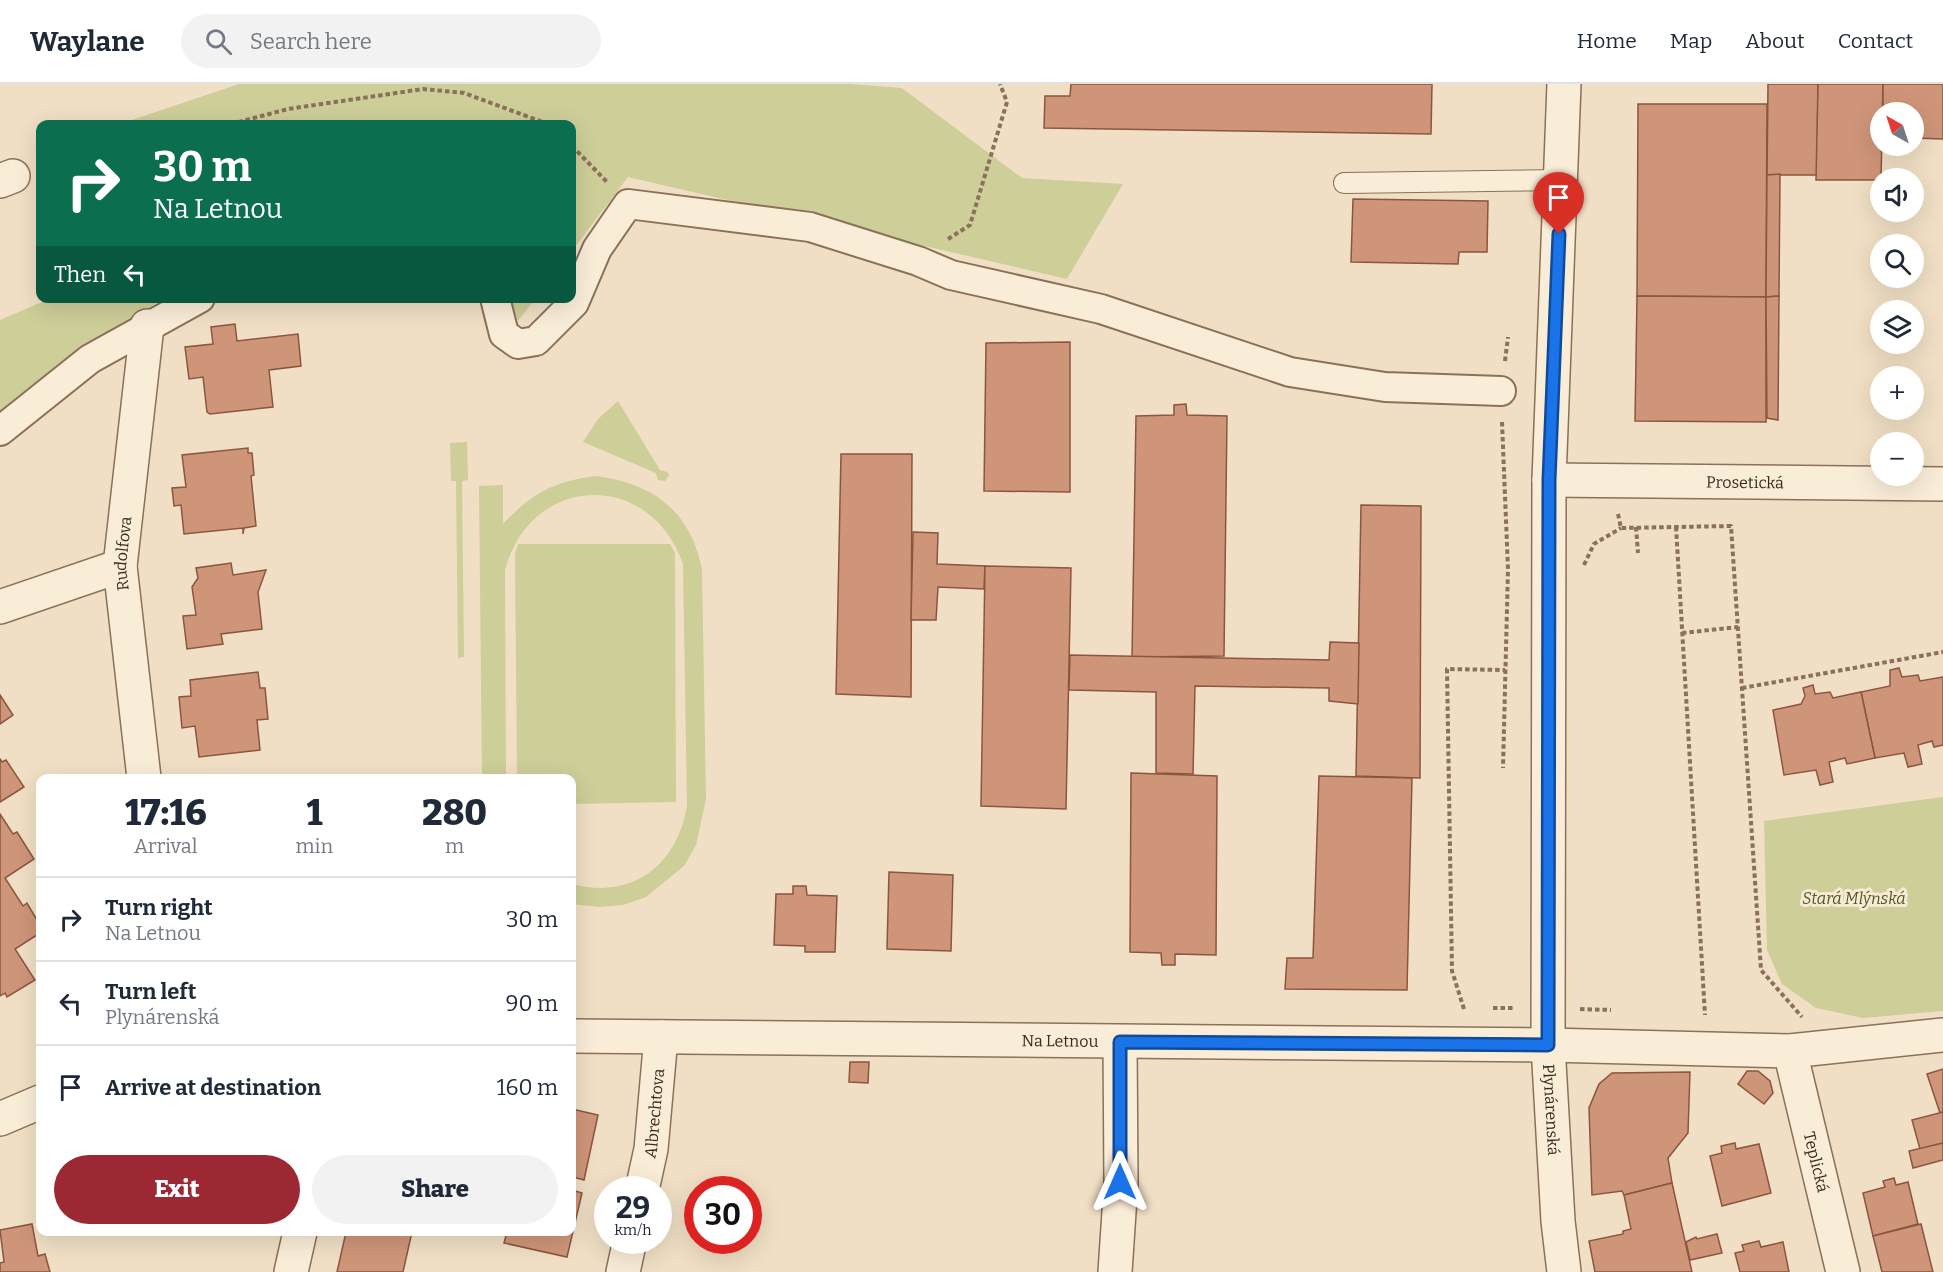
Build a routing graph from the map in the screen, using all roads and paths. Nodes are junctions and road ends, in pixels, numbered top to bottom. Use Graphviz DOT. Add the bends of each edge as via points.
graph roads {
  1 [pos="1000,84"];
  2 [pos="1564,84"];
  3 [pos="246,120"];
  4 [pos="537,120"];
  5 [pos="576,150"];
  6 [pos="1562,180"];
  7 [pos="1344,183"];
  8 [pos="628,204"];
  9 [pos="918,261"];
  10 [pos="576,298"];
  11 [pos="191,303"];
  12 [pos="496,303"];
  13 [pos="574,303"];
  14 [pos="147,326"];
  15 [pos="1501,391"];
  16 [pos="0,431"];
  17 [pos="1549,480"];
  18 [pos="1613,481"];
  19 [pos="1943,484"];
  20 [pos="1636,527"];
  21 [pos="1676,527"];
  22 [pos="1638,553"];
  23 [pos="120,566"];
  24 [pos="0,607"];
  25 [pos="1738,627"];
  26 [pos="1682,633"];
  27 [pos="1943,652"];
  28 [pos="1447,669"];
  29 [pos="1505,670"];
  30 [pos="1742,688"];
  31 [pos="1503,768"];
  32 [pos="144,774"];
  33 [pos="1705,1015"];
  34 [pos="1943,1035"];
  35 [pos="576,1036"];
  36 [pos="661,1037"];
  37 [pos="1120,1042"];
  38 [pos="1548,1045"];
  39 [pos="1799,1050"];
  40 [pos="36,1104"];
  41 [pos="0,1119"];
  42 [pos="645,1176"];
  43 [pos="299,1236"];
  44 [pos="627,1254"];
  45 [pos="291,1272"];
  46 [pos="623,1272"];
  47 [pos="1115,1272"];
  48 [pos="1564,1272"];
  49 [pos="1843,1272"];
  1 -- 9 [label="path" via="1007,102 969,225"];
  2 -- 6 [label="street, Plynárenská"];
  3 -- 4 [label="path" via="288,109 423,89 464,93"];
  5 -- 8 [label="path"];
  6 -- 7 [label="lane"];
  6 -- 17 [label="street, Plynárenská"];
  8 -- 9 [label="street" via="810,227"];
  8 -- 10 [label="street" via="597,249"];
  9 -- 15 [label="street" via="951,275 1101,309 1290,372 1385,387"];
  11 -- 14 [label="street"];
  12 -- 13 [label="street" via="504,334 518,344 536,341"];
  14 -- 16 [label="street" via="90,359"];
  14 -- 23 [label="street, Rudolfova"];
  15 -- 29 [label="path" via="1508,569"];
  17 -- 18 [label="street, Prosetická"];
  17 -- 38 [label="street, Plynárenská"];
  18 -- 19 [label="street, Prosetická"];
  18 -- 20 [label="path" via="1621,528"];
  20 -- 21 [label="path"];
  20 -- 22 [label="path"];
  21 -- 25 [label="path" via="1731,526"];
  21 -- 26 [label="path"];
  23 -- 24 [label="street"];
  23 -- 32 [label="street, Rudolfova"];
  25 -- 26 [label="path"];
  25 -- 30 [label="path"];
  26 -- 33 [label="path"];
  27 -- 30 [label="path"];
  28 -- 29 [label="path"];
  29 -- 31 [label="path"];
  30 -- 39 [label="path" via="1761,970 1804,1019"];
  34 -- 39 [label="street"];
  35 -- 36 [label="street, Na Letnou"];
  36 -- 37 [label="street, Na Letnou"];
  36 -- 42 [label="street, Albrechtova"];
  37 -- 38 [label="street, Na Letnou"];
  37 -- 47 [label="street" via="1120,1182"];
  38 -- 39 [label="street"];
  38 -- 48 [label="street, Plynárenská"];
  39 -- 49 [label="street, Teplická"];
  40 -- 41 [label="street"];
  43 -- 45 [label="street"];
  44 -- 46 [label="street"];
}
